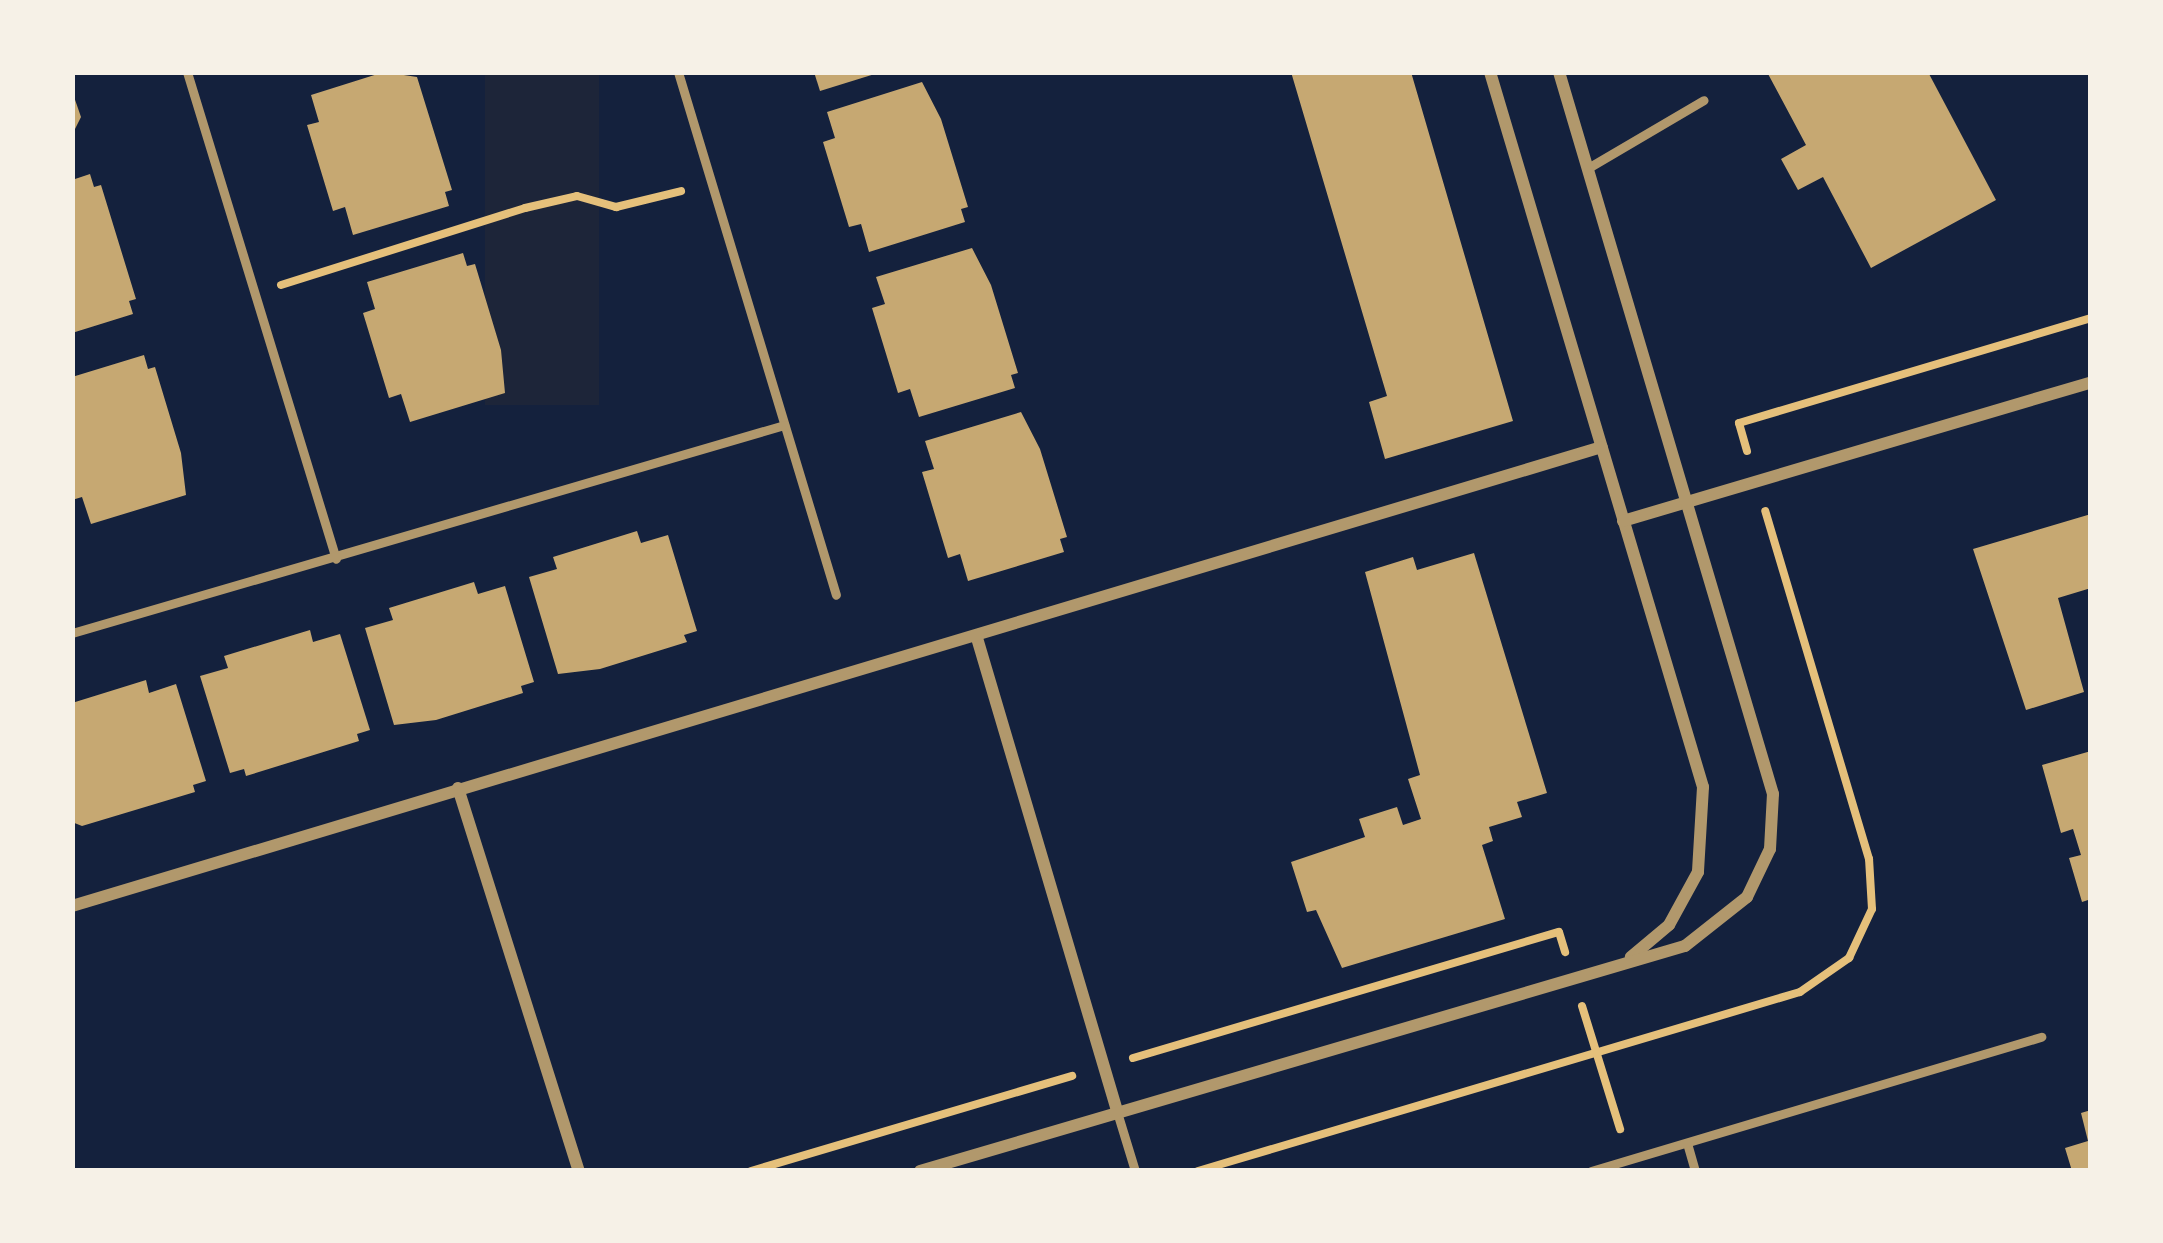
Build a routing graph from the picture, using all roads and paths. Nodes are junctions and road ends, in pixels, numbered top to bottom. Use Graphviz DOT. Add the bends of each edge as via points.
graph roads {
  1 [pos="187,72"];
  2 [pos="678,72"];
  3 [pos="1490,72"];
  4 [pos="1559,72"];
  5 [pos="1704,100"];
  6 [pos="1588,168"];
  7 [pos="711,182"];
  8 [pos="255,293"];
  9 [pos="2091,318"];
  10 [pos="2091,382"];
  11 [pos="784,425"];
  12 [pos="1602,448"];
  13 [pos="1756,482"];
  14 [pos="1686,502"];
  15 [pos="1623,521"];
  16 [pos="336,559"];
  17 [pos="836,595"];
  18 [pos="72,633"];
  19 [pos="977,638"];
  20 [pos="458,788"];
  21 [pos="72,906"];
  22 [pos="1620,964"];
  23 [pos="2042,1036"];
  24 [pos="1118,1112"];
  25 [pos="1687,1143"];
  26 [pos="579,1171"];
  27 [pos="920,1171"];
  28 [pos="1135,1171"];
  29 [pos="1591,1171"];
  30 [pos="1695,1171"];
  1 -- 8 [label="lane"];
  2 -- 7 [label="lane"];
  3 -- 12 [label="street"];
  4 -- 6 [label="street"];
  5 -- 6 [label="lane"];
  6 -- 14 [label="street"];
  7 -- 8 [label="path" via="616,208 577,196 525,208"];
  7 -- 11 [label="lane"];
  8 -- 16 [label="lane"];
  9 -- 13 [label="path" via="1738,423"];
  10 -- 13 [label="street"];
  11 -- 16 [label="lane"];
  11 -- 17 [label="lane"];
  12 -- 15 [label="street"];
  12 -- 19 [label="street"];
  13 -- 14 [label="street"];
  14 -- 15 [label="street"];
  14 -- 22 [label="street" via="1774,821 1760,874 1729,918 1685,946"];
  15 -- 22 [label="street" via="1706,816 1687,898 1669,925"];
  16 -- 18 [label="lane"];
  19 -- 20 [label="street"];
  19 -- 24 [label="street"];
  20 -- 21 [label="street"];
  20 -- 26 [label="street"];
  22 -- 24 [label="street"];
  23 -- 25 [label="lane"];
  24 -- 27 [label="street"];
  24 -- 28 [label="lane"];
  25 -- 29 [label="lane"];
  25 -- 30 [label="lane"];
}
